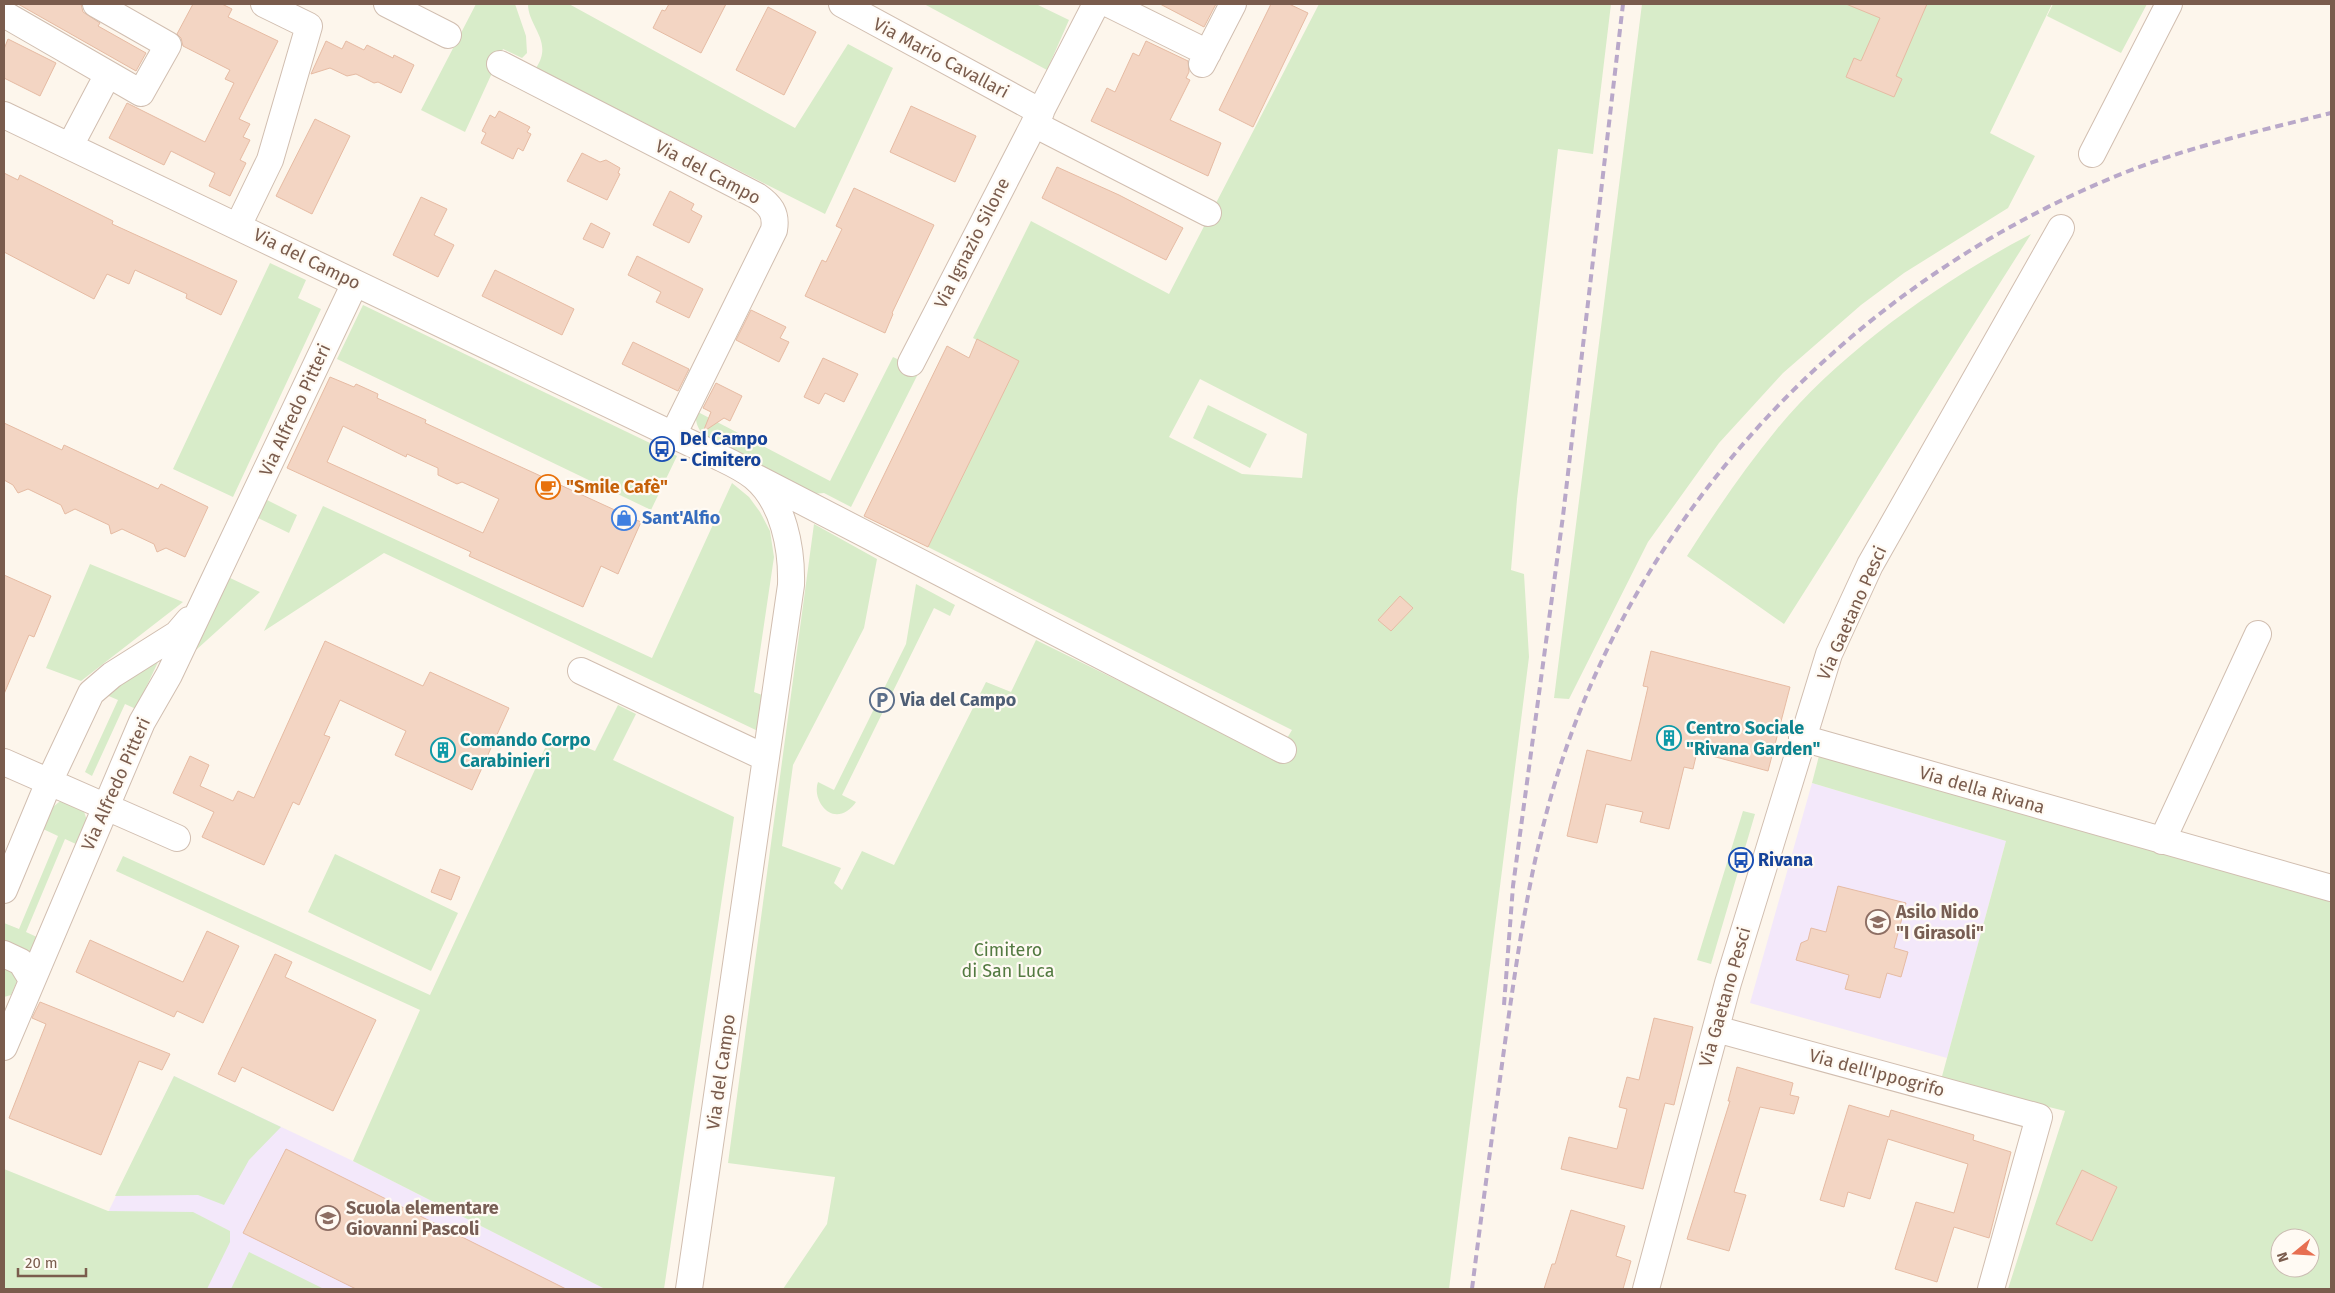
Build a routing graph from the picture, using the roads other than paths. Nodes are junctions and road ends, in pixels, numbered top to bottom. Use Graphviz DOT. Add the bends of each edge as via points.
graph roads {
  1 [pos="96,4"];
  2 [pos="264,4"];
  3 [pos="387,4"];
  4 [pos="842,4"];
  5 [pos="1096,4"];
  6 [pos="1109,4"];
  7 [pos="1232,4"];
  8 [pos="2169,4"];
  9 [pos="4,14"];
  10 [pos="448,34"];
  11 [pos="500,64"];
  12 [pos="108,74"];
  13 [pos="4,115"];
  14 [pos="1037,118"];
  15 [pos="70,146"];
  16 [pos="2092,154"];
  17 [pos="1208,213"];
  18 [pos="238,226"];
  19 [pos="2061,228"];
  20 [pos="355,283"];
  21 [pos="911,363"];
  22 [pos="673,435"];
  23 [pos="754,477"];
  24 [pos="208,592"];
  25 [pos="2258,634"];
  26 [pos="581,671"];
  27 [pos="1802,738"];
  28 [pos="1284,750"];
  29 [pos="766,758"];
  30 [pos="4,762"];
  31 [pos="50,782"];
  32 [pos="105,806"];
  33 [pos="177,838"];
  34 [pos="2162,841"];
  35 [pos="2331,888"];
  36 [pos="4,890"];
  37 [pos="4,954"];
  38 [pos="32,980"];
  39 [pos="12,1007"];
  40 [pos="1716,1029"];
  41 [pos="4,1047"];
  42 [pos="690,1289"];
  43 [pos="1646,1289"];
  44 [pos="1991,1289"];
  1 -- 12 [label="street" via="168,45 141,93"];
  2 -- 18 [label="street, Via del Campo" via="309,26 270,160"];
  3 -- 10 [label="street"];
  4 -- 14 [label="street, Via Mario Cavallari"];
  5 -- 14 [label="street, Via Ignazio Silone"];
  6 -- 7 [label="street" via="1205,59"];
  8 -- 16 [label="street"];
  9 -- 12 [label="street"];
  11 -- 22 [label="street, Via del Campo" via="757,196 774,214 774,230"];
  12 -- 15 [label="street"];
  13 -- 15 [label="street, Via del Campo"];
  14 -- 17 [label="street"];
  14 -- 21 [label="street, Via Ignazio Silone"];
  15 -- 18 [label="street, Via del Campo"];
  18 -- 20 [label="street, Via del Campo"];
  19 -- 27 [label="street, Via Gaetano Pesci" via="1870,565 1829,654"];
  20 -- 22 [label="street, Via del Campo"];
  20 -- 24 [label="street, Via Alfredo Pitteri"];
  22 -- 23 [label="street, Via del Campo"];
  23 -- 28 [label="street, Via del Campo"];
  23 -- 29 [label="street, Via del Campo" via="765,489 785,527 792,562 792,585"];
  24 -- 31 [label="street, Via Alfredo Pitteri" via="177,634 112,675 91,693"];
  24 -- 32 [label="street, Via Alfredo Pitteri" via="169,675 142,722"];
  25 -- 34 [label="street"];
  26 -- 29 [label="street"];
  27 -- 34 [label="street, Via della Rivana"];
  27 -- 40 [label="street, Via Gaetano Pesci"];
  29 -- 42 [label="street, Via del Campo"];
  30 -- 31 [label="street"];
  31 -- 32 [label="street"];
  31 -- 36 [label="street, Via Alfredo Pitteri"];
  32 -- 33 [label="street"];
  32 -- 38 [label="street, Via Alfredo Pitteri"];
  34 -- 35 [label="street, Via della Rivana"];
  37 -- 38 [label="street" via="21,962"];
  38 -- 39 [label="street, Via Alfredo Pitteri"];
  39 -- 41 [label="street, Via Alfredo Pitteri"];
  40 -- 43 [label="street, Via Gaetano Pesci"];
  40 -- 44 [label="street, Via dell'Ippogrifo" via="2039,1117"];
}
